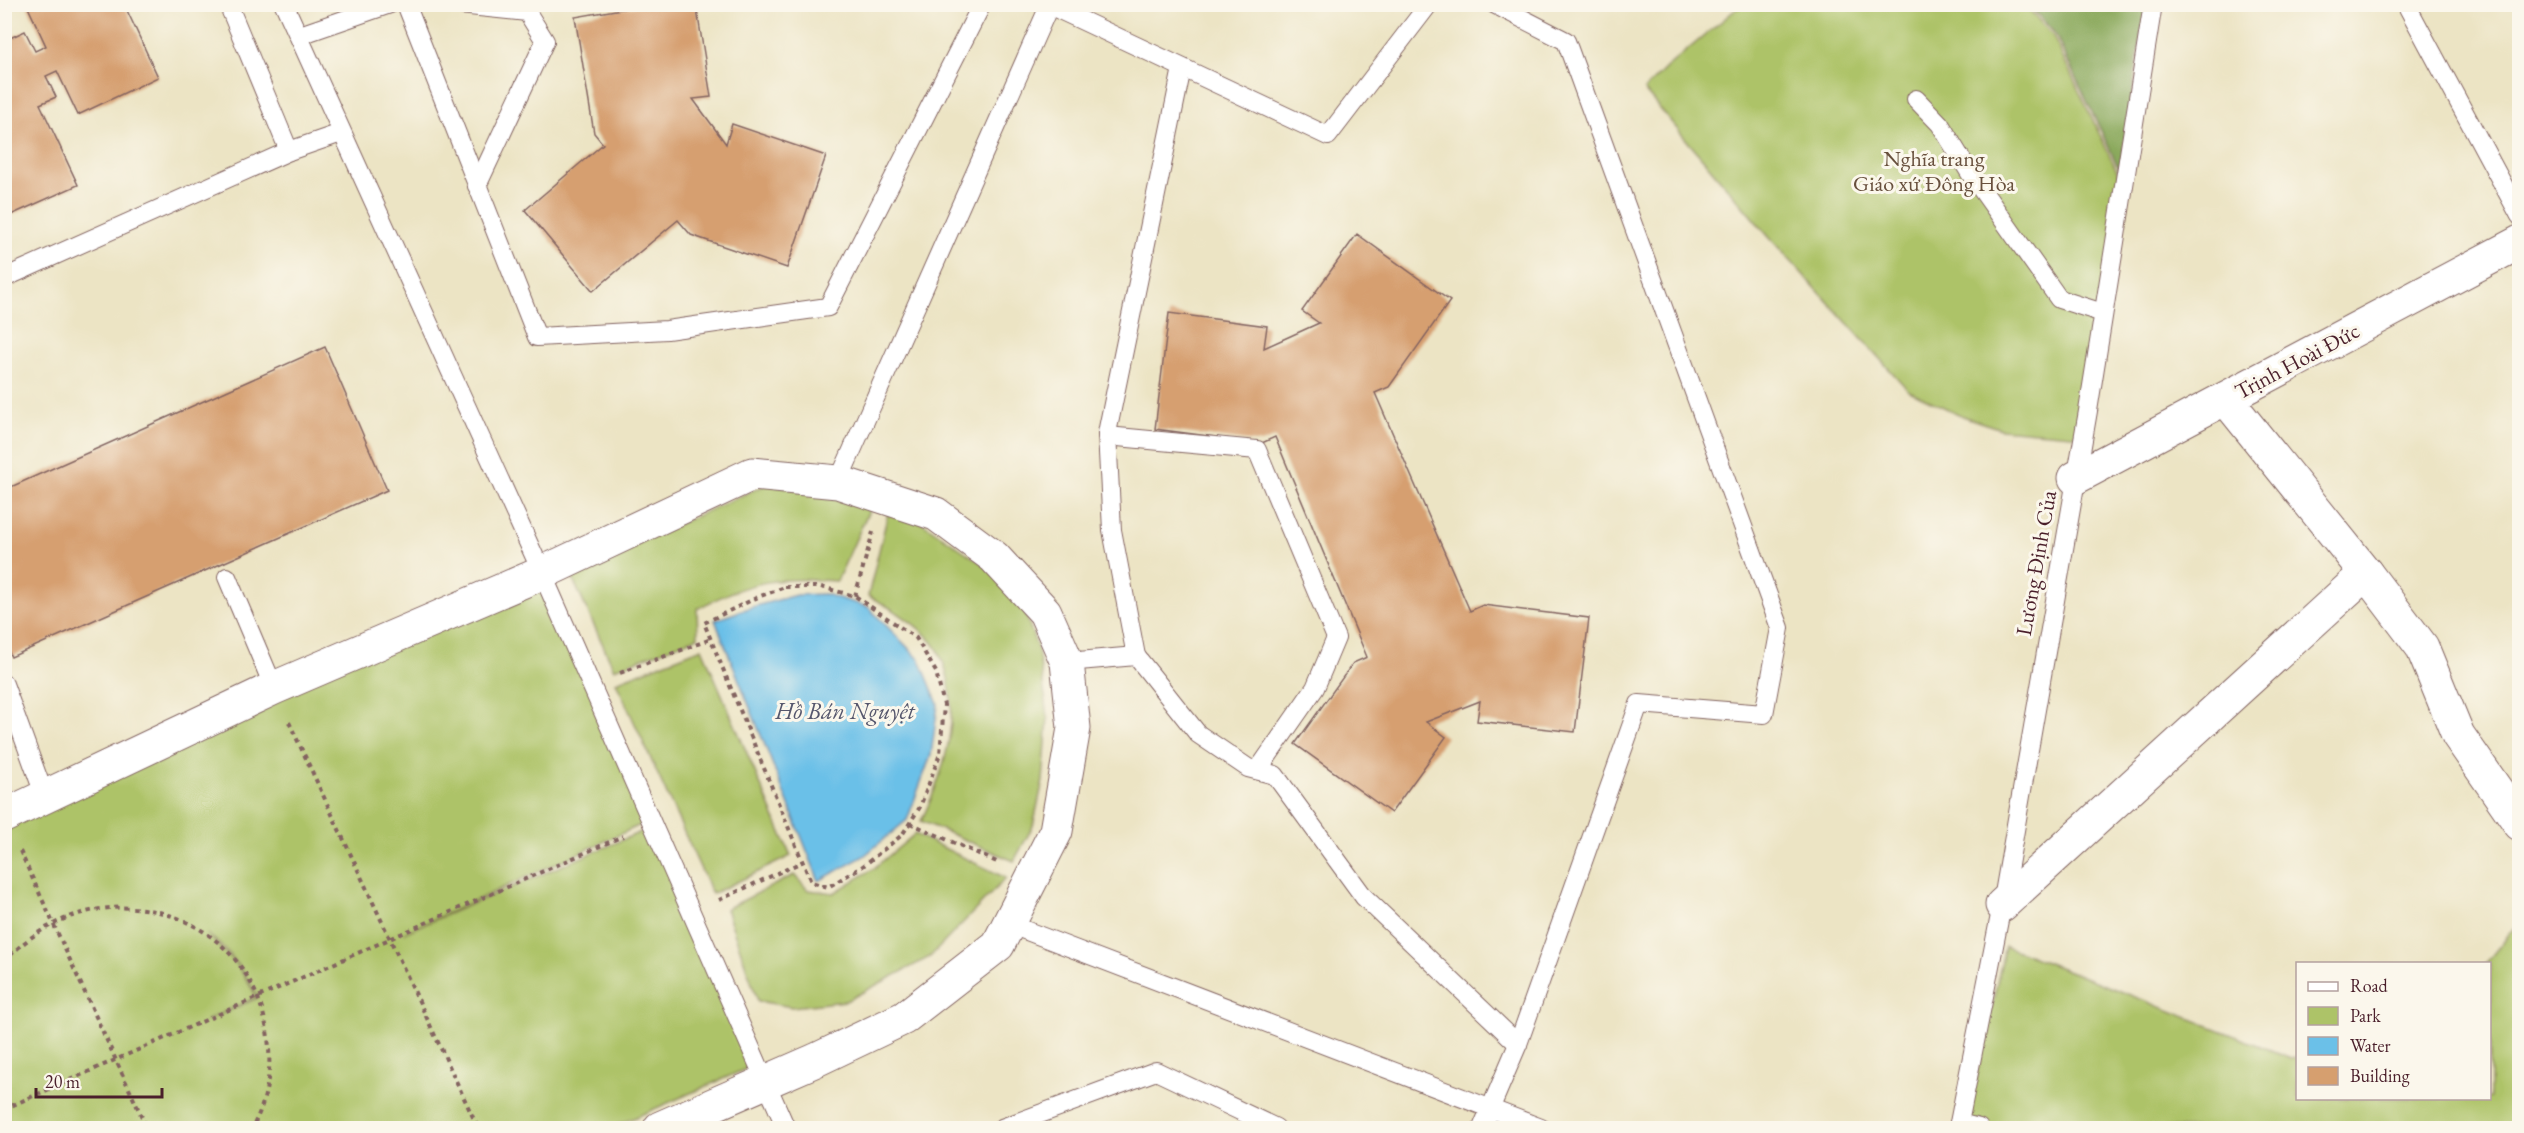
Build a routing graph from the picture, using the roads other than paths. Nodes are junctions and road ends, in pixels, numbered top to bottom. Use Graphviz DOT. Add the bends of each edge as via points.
graph roads {
  1 [pos="228,4"];
  2 [pos="284,4"];
  3 [pos="390,4"];
  4 [pos="406,4"];
  5 [pos="450,4"];
  6 [pos="982,4"];
  7 [pos="1429,4"];
  8 [pos="1494,4"];
  9 [pos="2153,4"];
  10 [pos="1049,5"];
  11 [pos="2408,5"];
  12 [pos="300,35"];
  13 [pos="1182,68"];
  14 [pos="1916,99"];
  15 [pos="341,133"];
  16 [pos="289,151"];
  17 [pos="477,186"];
  18 [pos="2520,216"];
  19 [pos="2520,242"];
  20 [pos="4,278"];
  21 [pos="2103,313"];
  22 [pos="2226,399"];
  23 [pos="1107,436"];
  24 [pos="2075,478"];
  25 [pos="838,483"];
  26 [pos="542,573"];
  27 [pos="2366,573"];
  28 [pos="227,576"];
  29 [pos="1136,656"];
  30 [pos="1067,662"];
  31 [pos="4,684"];
  32 [pos="274,688"];
  33 [pos="1258,770"];
  34 [pos="45,796"];
  35 [pos="4,816"];
  36 [pos="2520,824"];
  37 [pos="2002,905"];
  38 [pos="1009,924"];
  39 [pos="1518,1044"];
  40 [pos="765,1083"];
  41 [pos="1490,1109"];
  42 [pos="1958,1126"];
  43 [pos="660,1128"];
  44 [pos="786,1128"];
  45 [pos="1002,1128"];
  46 [pos="1276,1128"];
  47 [pos="1482,1128"];
  48 [pos="1541,1128"];
  49 [pos="1979,1128"];
  1 -- 16 [label="lane"];
  2 -- 12 [label="lane"];
  3 -- 12 [label="lane"];
  4 -- 17 [label="lane"];
  5 -- 17 [label="lane" via="527,12 545,40"];
  6 -- 17 [label="lane" via="828,307 667,330 537,337"];
  7 -- 13 [label="lane" via="1328,136"];
  8 -- 39 [label="lane" via="1566,41 1780,628 1764,714 1639,704"];
  9 -- 21 [label="lane, Lương Định Của"];
  10 -- 13 [label="lane"];
  10 -- 25 [label="lane"];
  11 -- 18 [label="lane"];
  12 -- 15 [label="lane"];
  13 -- 23 [label="lane"];
  14 -- 21 [label="lane" via="1940,124 2059,299"];
  15 -- 16 [label="lane"];
  15 -- 26 [label="lane"];
  16 -- 20 [label="lane"];
  19 -- 22 [label="street, Trịnh Hoài Đức"];
  21 -- 24 [label="lane, Lương Định Của"];
  22 -- 24 [label="street, Trịnh Hoài Đức"];
  22 -- 27 [label="street"];
  23 -- 29 [label="lane" via="1112,530"];
  23 -- 33 [label="lane" via="1257,450 1336,638 1315,688"];
  24 -- 37 [label="lane, Lương Định Của"];
  25 -- 26 [label="street" via="752,474"];
  25 -- 30 [label="street" via="936,514 994,558 1045,612"];
  26 -- 32 [label="street"];
  26 -- 40 [label="lane"];
  27 -- 36 [label="street" via="2422,647 2458,735"];
  27 -- 37 [label="street"];
  28 -- 32 [label="lane"];
  29 -- 30 [label="lane"];
  29 -- 33 [label="lane" via="1198,734 1248,768"];
  30 -- 38 [label="street" via="1074,728 1056,831"];
  31 -- 34 [label="lane"];
  32 -- 34 [label="street"];
  33 -- 39 [label="lane" via="1275,774 1364,897"];
  34 -- 35 [label="street"];
  37 -- 42 [label="lane, Lương Định Của"];
  38 -- 40 [label="street" via="998,945 904,1018"];
  38 -- 41 [label="lane"];
  39 -- 41 [label="lane"];
  40 -- 43 [label="street"];
  40 -- 44 [label="lane"];
  41 -- 47 [label="lane"];
  41 -- 48 [label="lane"];
  42 -- 49 [label="lane"];
  45 -- 46 [label="lane" via="1156,1071"];
}
